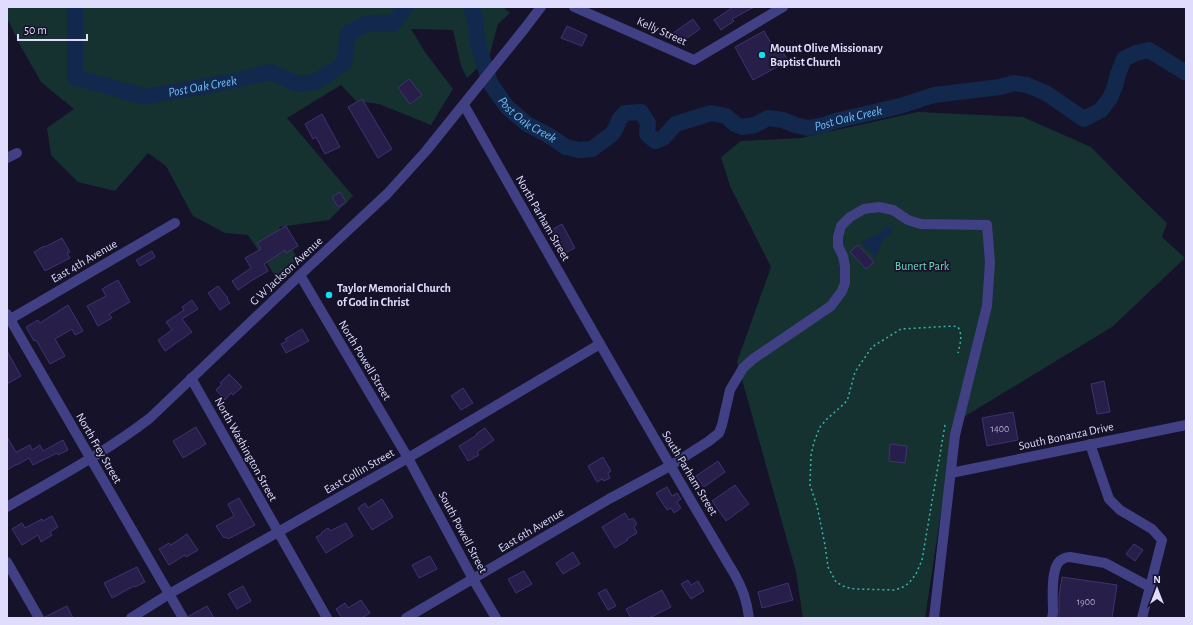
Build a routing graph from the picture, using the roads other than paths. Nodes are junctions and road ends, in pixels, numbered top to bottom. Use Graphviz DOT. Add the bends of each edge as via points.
graph roads {
  1 [pos="541,7"];
  2 [pos="574,7"];
  3 [pos="783,7"];
  4 [pos="465,103"];
  5 [pos="17,153"];
  6 [pos="7,158"];
  7 [pos="175,223"];
  8 [pos="300,275"];
  9 [pos="8,318"];
  10 [pos="600,344"];
  11 [pos="191,378"];
  12 [pos="1186,424"];
  13 [pos="1090,444"];
  14 [pos="90,458"];
  15 [pos="408,458"];
  16 [pos="670,466"];
  17 [pos="951,473"];
  18 [pos="7,507"];
  19 [pos="278,532"];
  20 [pos="7,562"];
  21 [pos="473,579"];
  22 [pos="1150,587"];
  23 [pos="169,594"];
  24 [pos="39,618"];
  25 [pos="130,618"];
  26 [pos="183,618"];
  27 [pos="327,618"];
  28 [pos="406,618"];
  29 [pos="496,618"];
  30 [pos="749,618"];
  31 [pos="934,618"];
  32 [pos="1052,618"];
  33 [pos="1142,618"];
  1 -- 4 [label="street, G W Jackson Avenue"];
  2 -- 3 [label="street, Kelly Street" via="694,60"];
  4 -- 8 [label="street, G W Jackson Avenue" via="387,194"];
  4 -- 10 [label="street, North Parham Street"];
  5 -- 6 [label="street"];
  7 -- 9 [label="street, East 4th Avenue"];
  8 -- 11 [label="street, G W Jackson Avenue"];
  8 -- 15 [label="street, North Powell Street"];
  9 -- 14 [label="street, North Frey Street"];
  10 -- 15 [label="street, East Collin Street"];
  10 -- 16 [label="street, South Parham Street"];
  11 -- 14 [label="street, G W Jackson Avenue" via="150,418"];
  11 -- 19 [label="street, North Washington Street"];
  12 -- 13 [label="street, South Bonanza Drive"];
  13 -- 17 [label="street, South Bonanza Drive"];
  13 -- 22 [label="street" via="1109,499 1120,510 1152,529 1162,540"];
  14 -- 18 [label="street, G W Jackson Avenue"];
  14 -- 23 [label="street, North Frey Street"];
  15 -- 19 [label="street, East Collin Street"];
  15 -- 21 [label="street, South Powell Street"];
  16 -- 17 [label="street, East 6th Avenue" via="719,433 730,390 743,368 831,306 845,283 845,266 838,246 840,226 864,209 879,207 893,210 908,220 921,224 987,226 990,262 987,306 955,435"];
  16 -- 21 [label="street, East 6th Avenue"];
  16 -- 30 [label="street, South Parham Street" via="743,590"];
  17 -- 31 [label="street"];
  19 -- 23 [label="street, East Collin Street"];
  19 -- 27 [label="street, North Washington Street"];
  20 -- 24 [label="street"];
  21 -- 28 [label="street, East 6th Avenue"];
  21 -- 29 [label="street, South Powell Street"];
  22 -- 32 [label="street" via="1105,563 1064,558 1060,560 1054,572"];
  22 -- 33 [label="street"];
  23 -- 25 [label="street, East Collin Street"];
  23 -- 26 [label="street, North Frey Street"];
}
